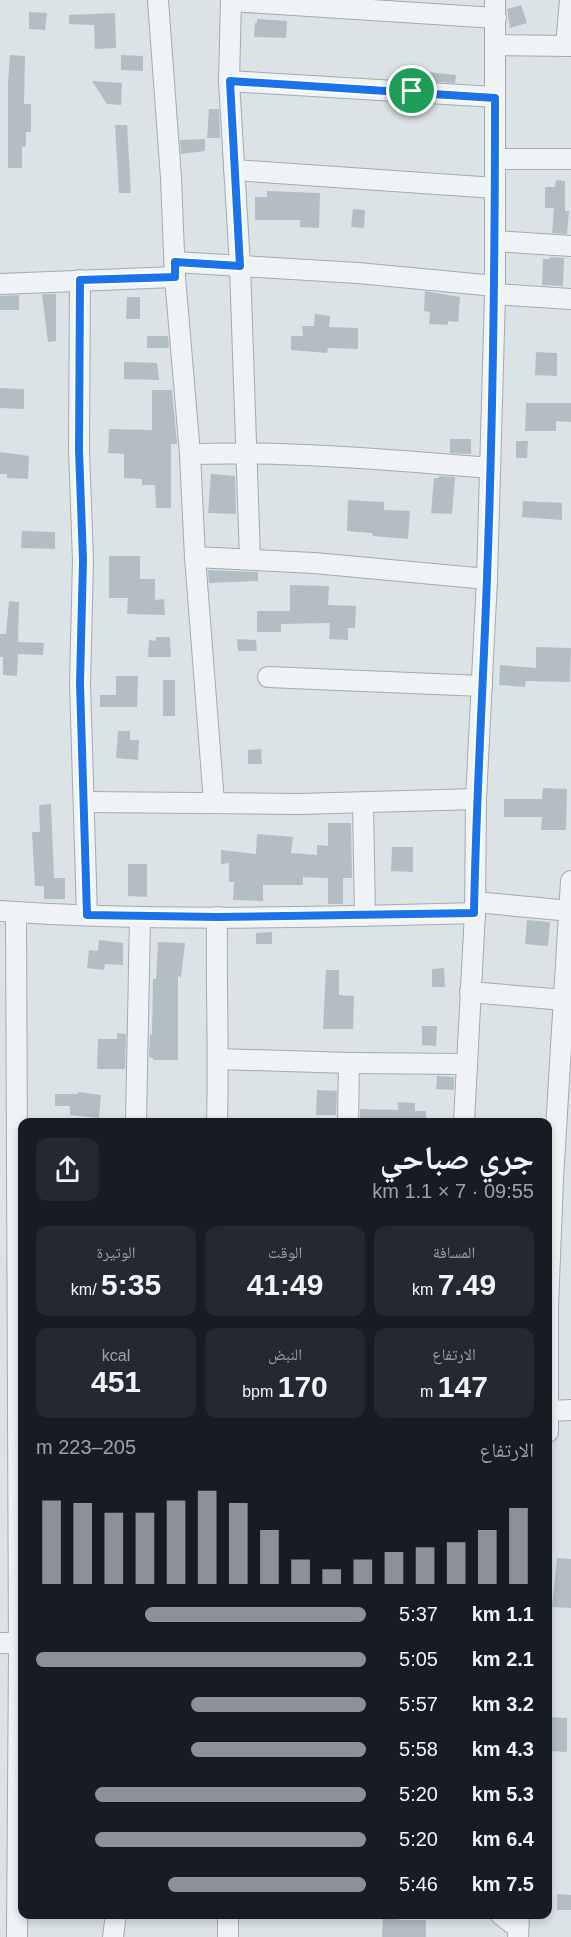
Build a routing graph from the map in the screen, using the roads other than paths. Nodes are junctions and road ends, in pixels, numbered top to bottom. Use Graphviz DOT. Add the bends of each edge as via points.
graph roads {
  1 [pos="158,0"];
  2 [pos="231,0"];
  3 [pos="570,0"];
  4 [pos="495,9"];
  5 [pos="495,45"];
  6 [pos="569,46"];
  7 [pos="230,81"];
  8 [pos="495,98"];
  9 [pos="495,159"];
  10 [pos="571,159"];
  11 [pos="234,170"];
  12 [pos="495,188"];
  13 [pos="495,241"];
  14 [pos="571,246"];
  15 [pos="240,266"];
  16 [pos="175,269"];
  17 [pos="80,280"];
  18 [pos="0,284"];
  19 [pos="495,290"];
  20 [pos="571,299"];
  21 [pos="245,452"];
  22 [pos="190,454"];
  23 [pos="490,468"];
  24 [pos="195,557"];
  25 [pos="250,559"];
  26 [pos="487,579"];
  27 [pos="268,677"];
  28 [pos="482,686"];
  29 [pos="476,799"];
  30 [pos="84,802"];
  31 [pos="214,802"];
  32 [pos="363,804"];
  33 [pos="571,881"];
  34 [pos="475,907"];
  35 [pos="570,910"];
  36 [pos="8,911"];
  37 [pos="87,915"];
  38 [pos="365,916"];
  39 [pos="140,917"];
  40 [pos="217,917"];
  41 [pos="470,992"];
  42 [pos="564,1000"];
  43 [pos="218,1059"];
  44 [pos="349,1063"];
  45 [pos="467,1064"];
  46 [pos="136,1118"];
  47 [pos="217,1118"];
  48 [pos="348,1118"];
  49 [pos="464,1118"];
  50 [pos="552,1153"];
  51 [pos="13,1188"];
  52 [pos="552,1410"];
  53 [pos="571,1410"];
  54 [pos="15,1648"];
  55 [pos="115,1919"];
  56 [pos="228,1919"];
  57 [pos="17,1937"];
  58 [pos="112,1937"];
  59 [pos="228,1937"];
  1 -- 16 [label="street"];
  2 -- 4 [label="street"];
  2 -- 7 [label="street"];
  3 -- 6 [label="street"];
  4 -- 5 [label="street"];
  5 -- 6 [label="street"];
  5 -- 8 [label="street"];
  7 -- 8 [label="street"];
  7 -- 11 [label="street"];
  8 -- 9 [label="street"];
  9 -- 10 [label="street"];
  9 -- 12 [label="street"];
  11 -- 12 [label="street"];
  11 -- 15 [label="street"];
  12 -- 13 [label="street"];
  13 -- 14 [label="street"];
  13 -- 19 [label="street"];
  15 -- 16 [label="street"];
  15 -- 19 [label="street" via="358,273"];
  15 -- 21 [label="street"];
  16 -- 17 [label="street"];
  16 -- 22 [label="street"];
  17 -- 18 [label="street"];
  17 -- 30 [label="street" via="80,683"];
  19 -- 20 [label="street"];
  19 -- 23 [label="street"];
  21 -- 22 [label="street"];
  21 -- 23 [label="street"];
  21 -- 25 [label="street"];
  22 -- 24 [label="street"];
  23 -- 26 [label="street"];
  24 -- 25 [label="street"];
  24 -- 31 [label="street"];
  25 -- 26 [label="street"];
  26 -- 28 [label="street"];
  27 -- 28 [label="street"];
  28 -- 29 [label="street"];
  29 -- 32 [label="street"];
  29 -- 34 [label="street"];
  30 -- 31 [label="street"];
  30 -- 37 [label="street"];
  31 -- 32 [label="street"];
  32 -- 38 [label="street"];
  33 -- 35 [label="street"];
  34 -- 35 [label="street"];
  34 -- 38 [label="street"];
  34 -- 41 [label="street"];
  35 -- 42 [label="street"];
  36 -- 37 [label="street"];
  36 -- 51 [label="street"];
  37 -- 39 [label="street"];
  38 -- 40 [label="street"];
  39 -- 40 [label="street"];
  39 -- 46 [label="street"];
  40 -- 43 [label="street"];
  41 -- 42 [label="street"];
  41 -- 45 [label="street"];
  42 -- 50 [label="street"];
  43 -- 44 [label="street"];
  43 -- 47 [label="street"];
  44 -- 45 [label="street"];
  44 -- 48 [label="street"];
  45 -- 49 [label="street"];
  51 -- 54 [label="street"];
  52 -- 53 [label="street"];
  54 -- 57 [label="street"];
  55 -- 58 [label="street"];
  56 -- 59 [label="street"];
}
